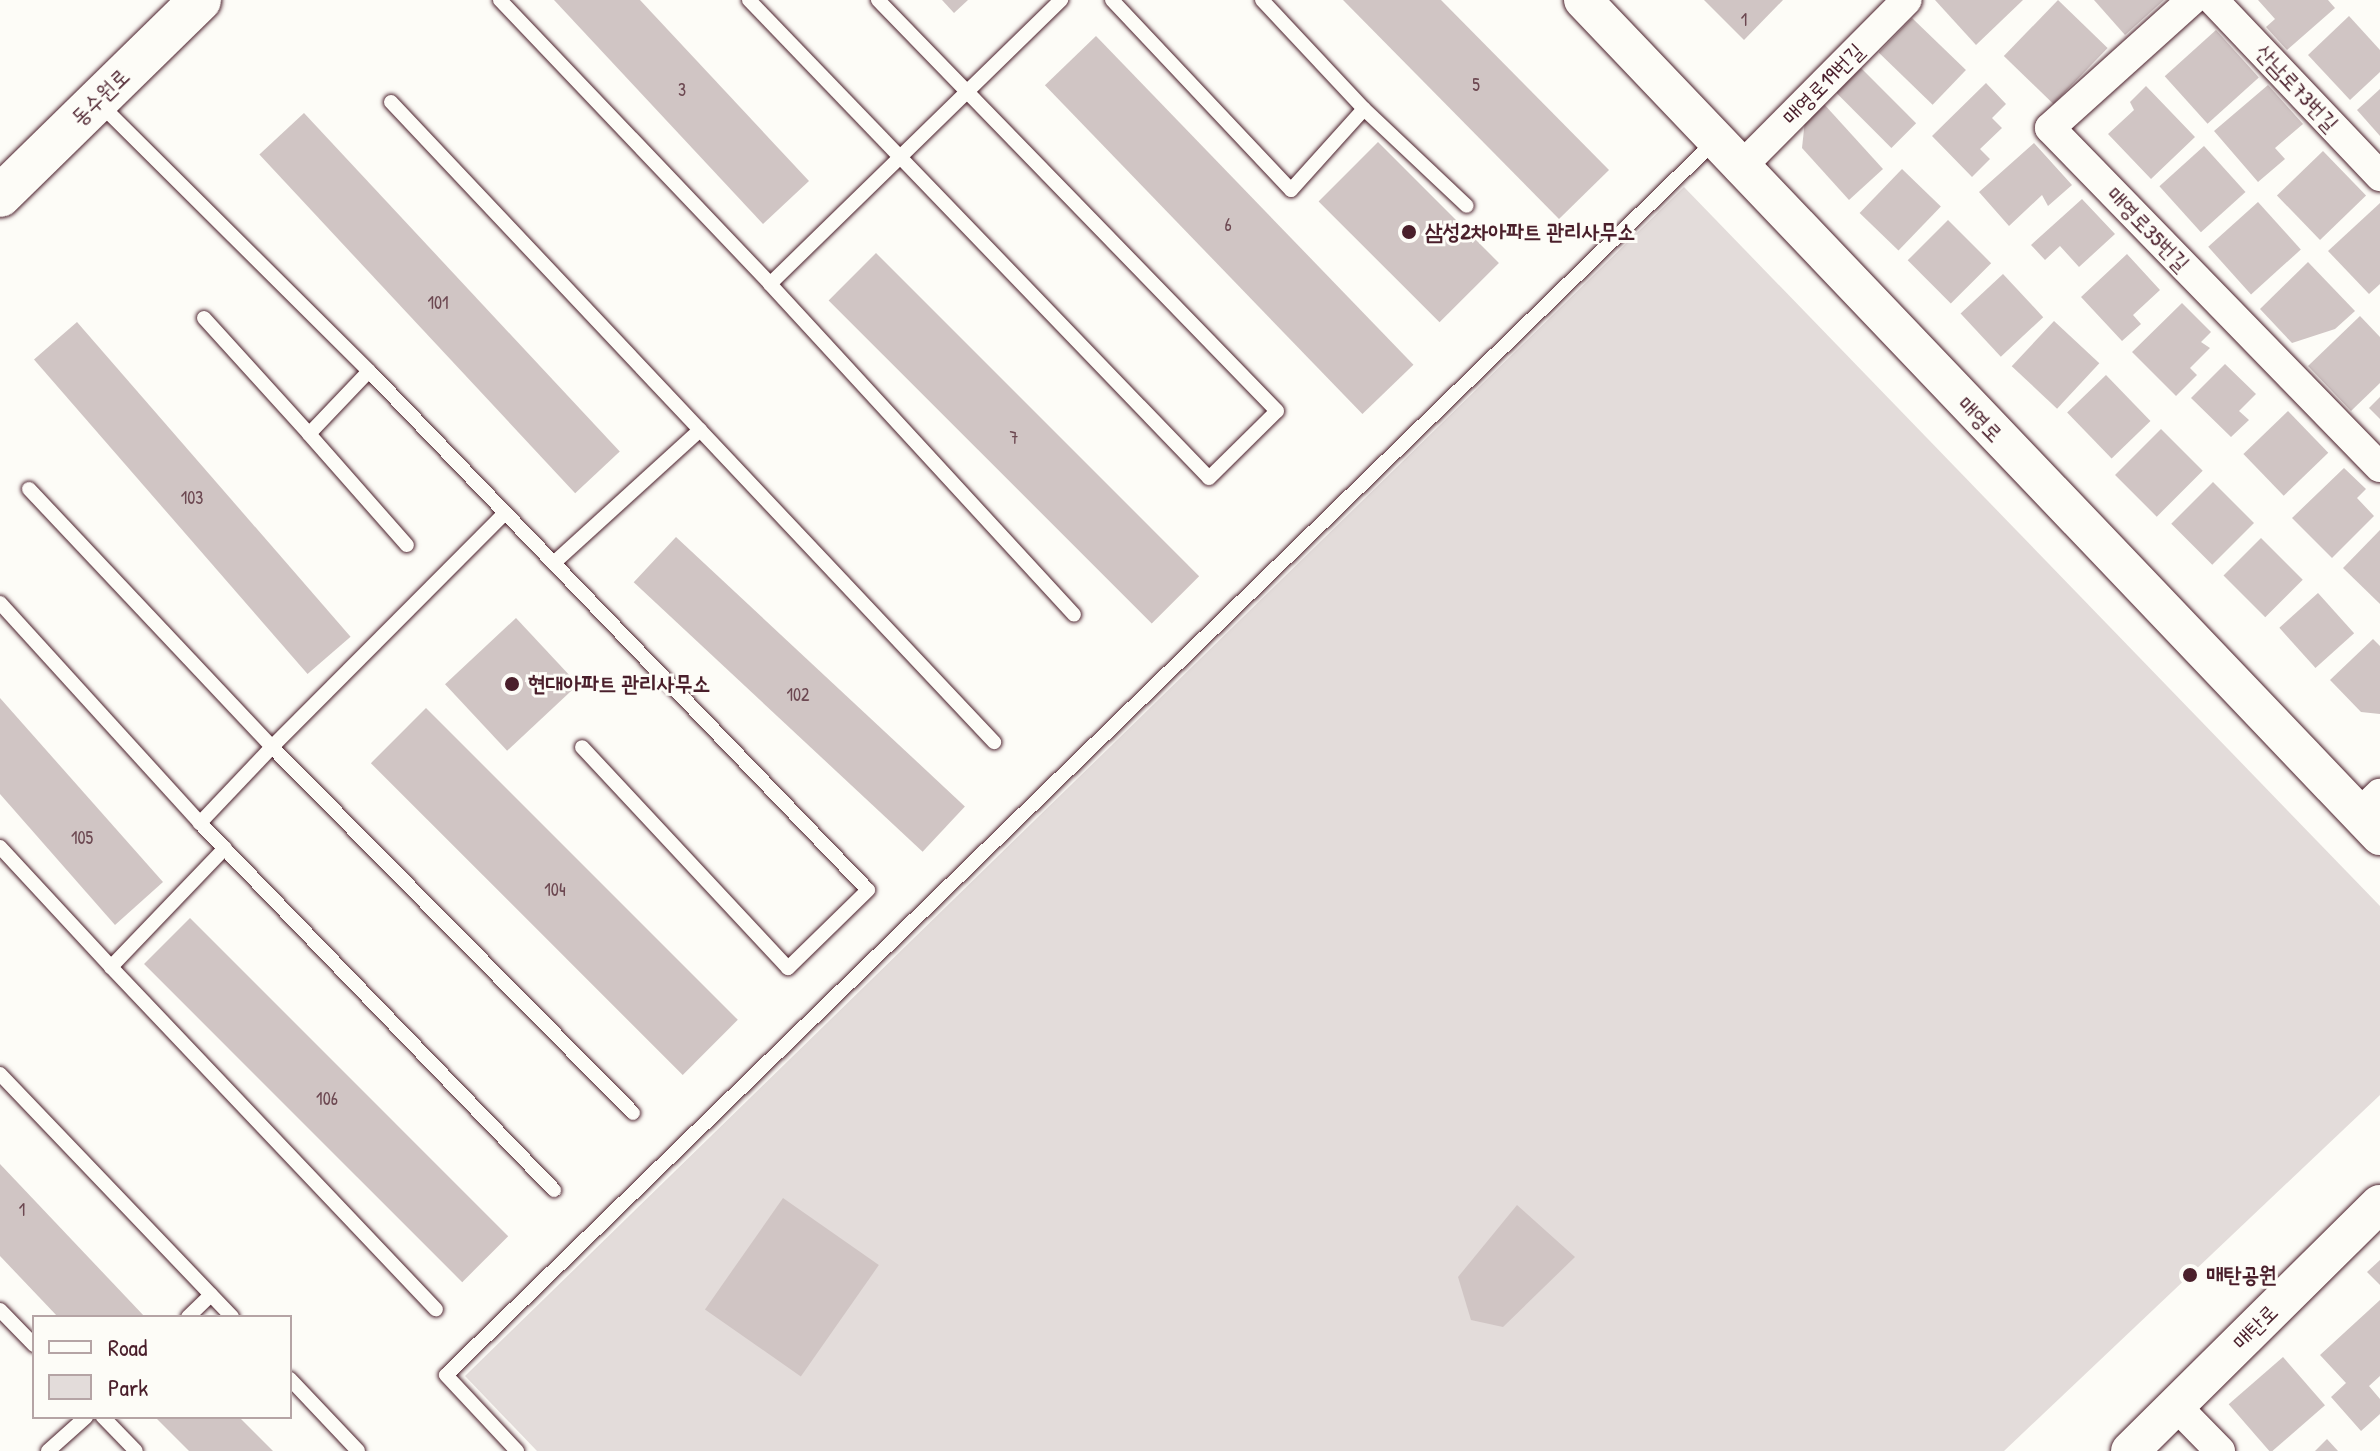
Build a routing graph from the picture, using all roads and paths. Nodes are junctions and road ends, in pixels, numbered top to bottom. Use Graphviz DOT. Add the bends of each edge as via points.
graph roads {
  1 [pos="200,0"];
  2 [pos="500,0"];
  3 [pos="749,0"];
  4 [pos="878,0"];
  5 [pos="1061,0"];
  6 [pos="1112,0"];
  7 [pos="1262,0"];
  8 [pos="1583,0"];
  9 [pos="1907,0"];
  10 [pos="2192,0"];
  11 [pos="2213,0"];
  12 [pos="967,91"];
  13 [pos="96,100"];
  14 [pos="391,102"];
  15 [pos="1364,109"];
  16 [pos="902,154"];
  17 [pos="1727,155"];
  18 [pos="2380,176"];
  19 [pos="0,196"];
  20 [pos="1467,206"];
  21 [pos="770,284"];
  22 [pos="204,318"];
  23 [pos="369,371"];
  24 [pos="700,430"];
  25 [pos="309,434"];
  26 [pos="2380,467"];
  27 [pos="29,489"];
  28 [pos="505,513"];
  29 [pos="407,545"];
  30 [pos="554,563"];
  31 [pos="0,603"];
  32 [pos="1074,615"];
  33 [pos="994,742"];
  34 [pos="272,747"];
  35 [pos="582,747"];
  36 [pos="2373,815"];
  37 [pos="200,823"];
  38 [pos="0,847"];
  39 [pos="225,848"];
  40 [pos="111,967"];
  41 [pos="0,1074"];
  42 [pos="633,1113"];
  43 [pos="554,1190"];
  44 [pos="2380,1204"];
  45 [pos="211,1295"];
  46 [pos="436,1309"];
  47 [pos="0,1310"];
  48 [pos="190,1315"];
  49 [pos="230,1315"];
  50 [pos="32,1343"];
  51 [pos="292,1381"];
  52 [pos="2176,1406"];
  53 [pos="84,1419"];
  54 [pos="105,1419"];
  55 [pos="48,1451"];
  56 [pos="136,1451"];
  57 [pos="358,1451"];
  58 [pos="517,1451"];
  59 [pos="2130,1451"];
  60 [pos="2220,1451"];
  1 -- 13 [label="main road, 동수원로"];
  2 -- 21 [label="lane"];
  3 -- 16 [label="lane"];
  4 -- 12 [label="lane"];
  5 -- 12 [label="lane"];
  6 -- 15 [label="lane" via="1291,190"];
  7 -- 15 [label="lane"];
  8 -- 17 [label="street, 매영로"];
  9 -- 17 [label="street, 매영로19번길"];
  10 -- 26 [label="street, 매영로35번길" via="2050,128"];
  11 -- 18 [label="street, 산남로73번길"];
  12 -- 16 [label="lane"];
  12 -- 16 [label="lane" via="1277,411 1209,478"];
  13 -- 19 [label="main road, 동수원로"];
  13 -- 23 [label="lane"];
  14 -- 24 [label="lane"];
  15 -- 20 [label="lane"];
  16 -- 21 [label="lane"];
  17 -- 36 [label="street, 매영로"];
  17 -- 58 [label="lane" via="446,1375"];
  21 -- 32 [label="lane"];
  22 -- 25 [label="lane"];
  23 -- 25 [label="lane"];
  23 -- 28 [label="lane"];
  24 -- 30 [label="lane"];
  24 -- 33 [label="lane"];
  25 -- 29 [label="lane"];
  27 -- 34 [label="lane"];
  28 -- 30 [label="lane"];
  28 -- 34 [label="lane"];
  30 -- 35 [label="lane" via="868,890 788,968"];
  31 -- 37 [label="lane"];
  34 -- 37 [label="lane"];
  34 -- 42 [label="lane"];
  37 -- 39 [label="lane"];
  38 -- 40 [label="lane"];
  39 -- 40 [label="lane"];
  39 -- 43 [label="lane"];
  40 -- 46 [label="lane"];
  41 -- 45 [label="lane"];
  44 -- 52 [label="street, 매탄로"];
  45 -- 48 [label="lane"];
  45 -- 49 [label="lane"];
  47 -- 50 [label="lane"];
  51 -- 57 [label="lane"];
  52 -- 59 [label="street, 매탄로"];
  52 -- 60 [label="street"];
  53 -- 55 [label="lane"];
  54 -- 56 [label="lane"];
}
